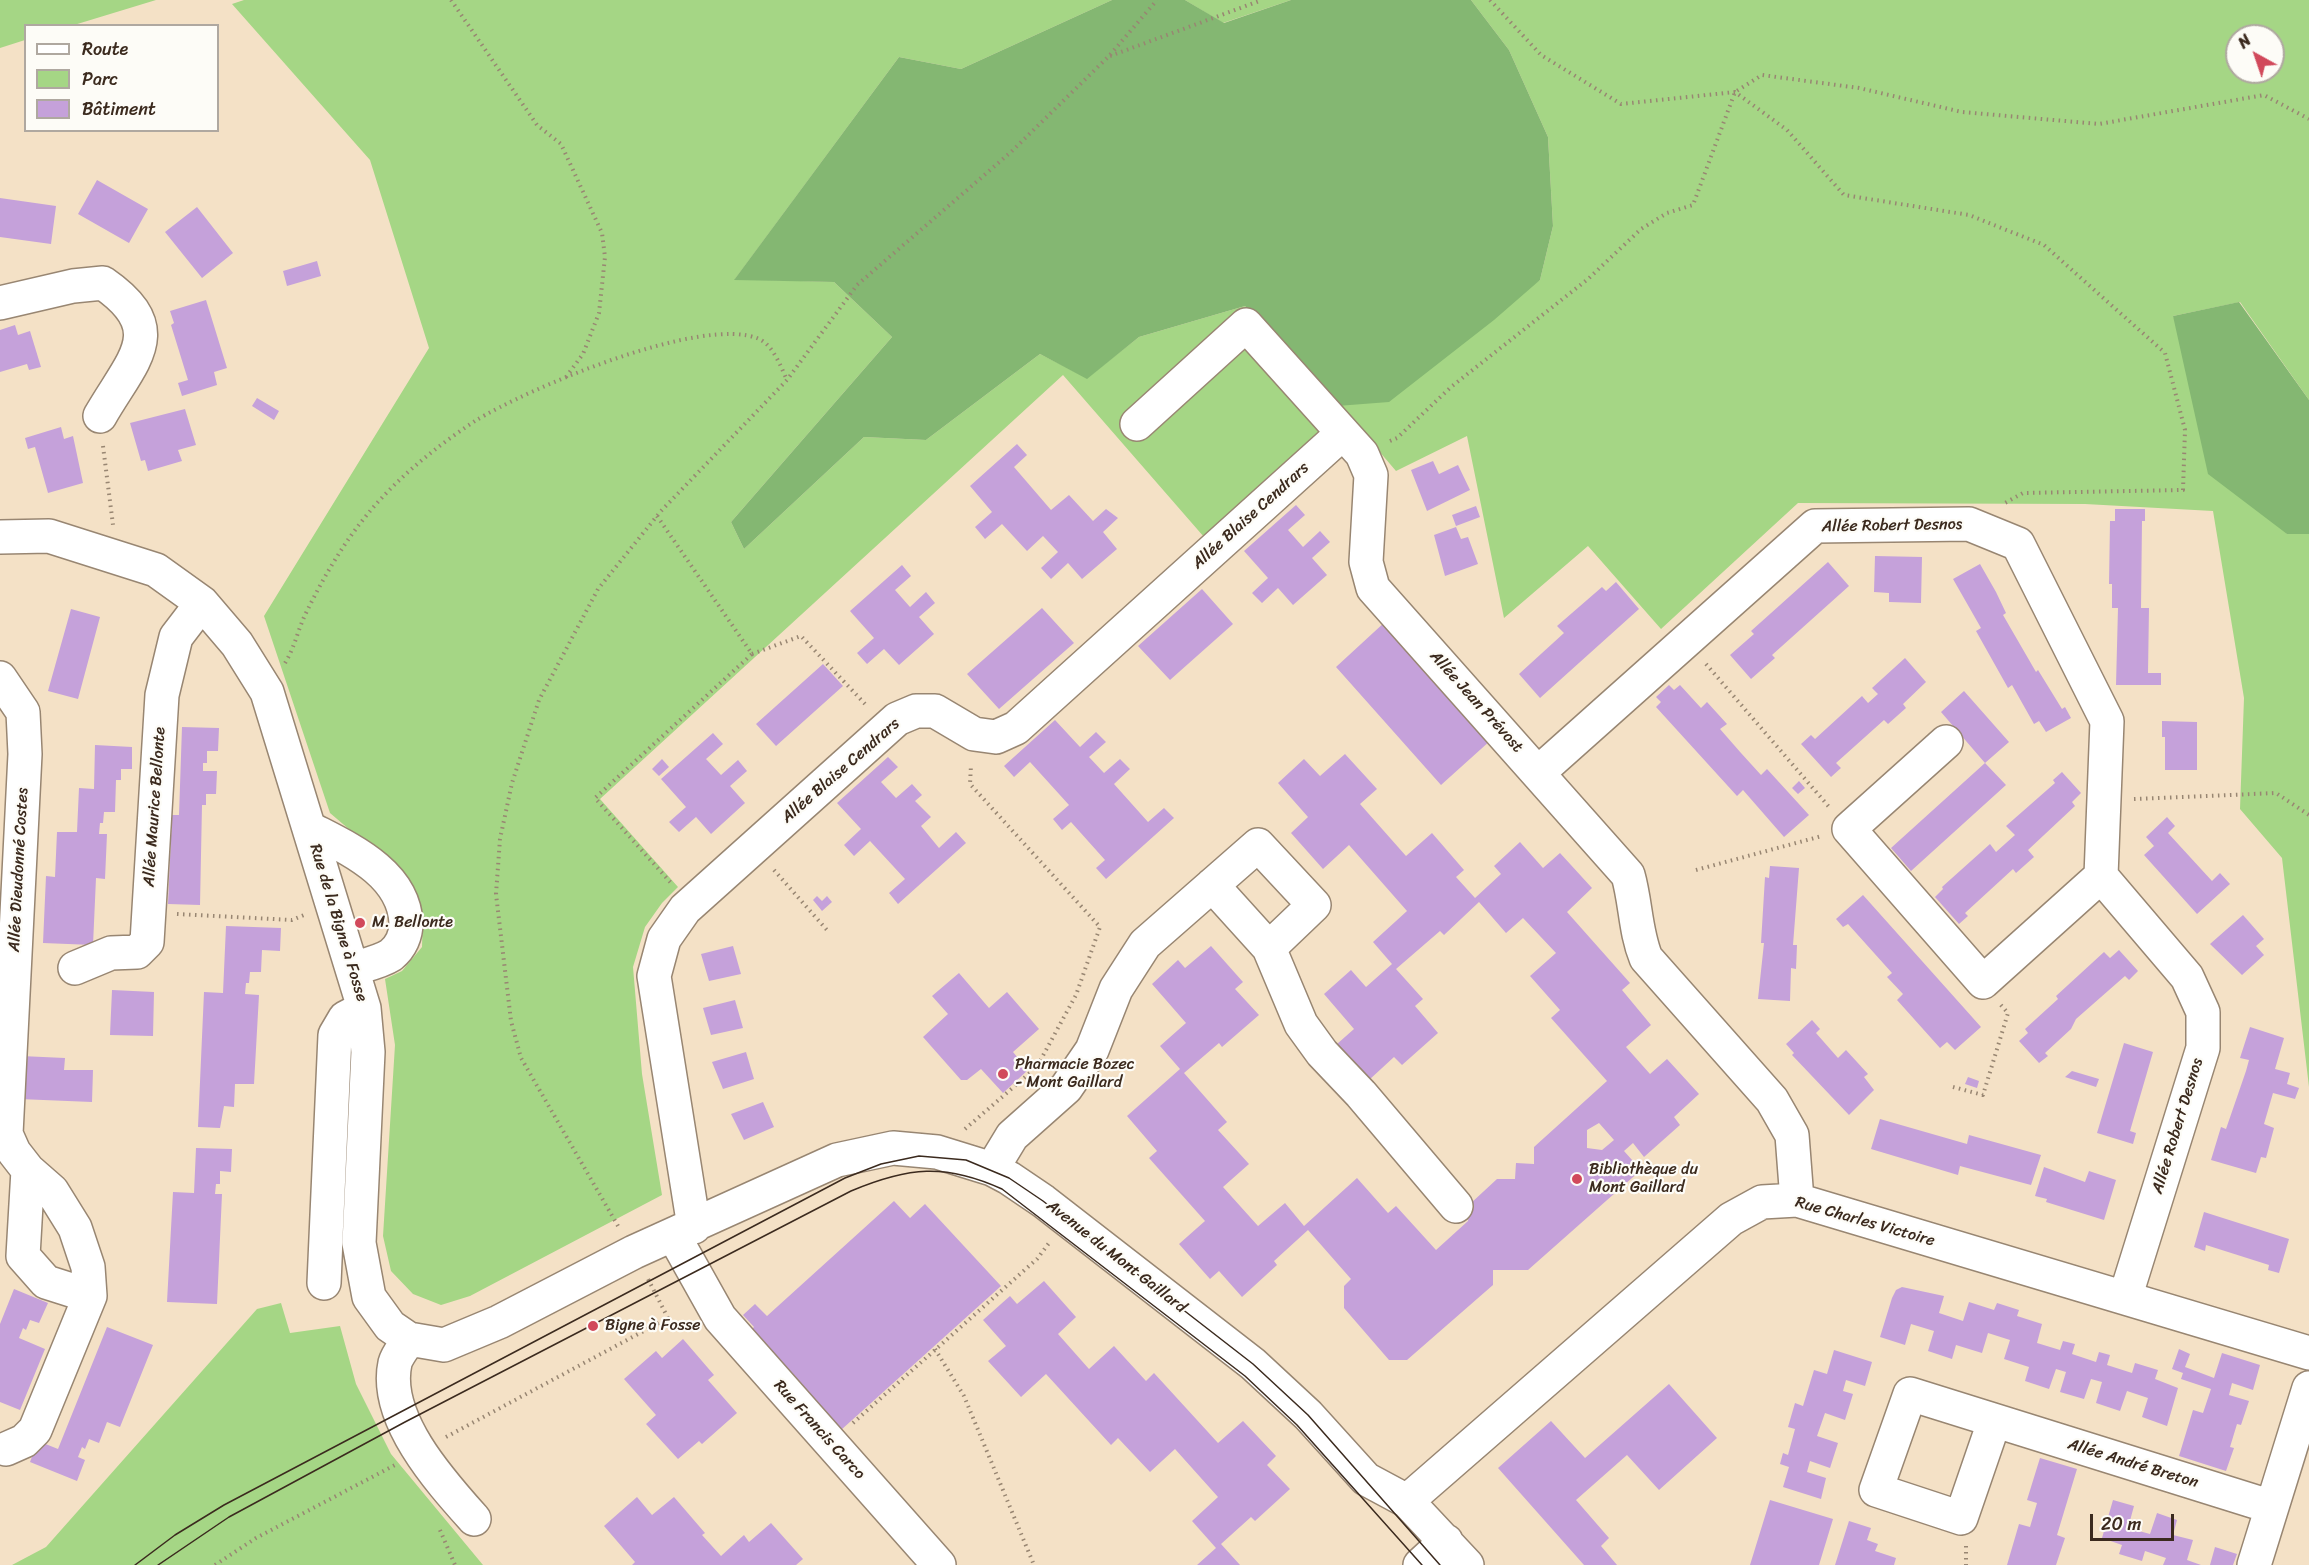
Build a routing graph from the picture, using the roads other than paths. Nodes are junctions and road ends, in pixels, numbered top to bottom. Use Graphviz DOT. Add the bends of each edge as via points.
graph roads {
  1 [pos="0,303"];
  2 [pos="100,416"];
  3 [pos="1137,424"];
  4 [pos="1352,444"];
  5 [pos="0,537"];
  6 [pos="202,603"];
  7 [pos="0,678"];
  8 [pos="1946,742"];
  9 [pos="1539,772"];
  10 [pos="309,828"];
  11 [pos="2101,876"];
  12 [pos="1212,885"];
  13 [pos="1269,948"];
  14 [pos="75,968"];
  15 [pos="352,969"];
  16 [pos="364,1008"];
  17 [pos="992,1169"];
  18 [pos="28,1170"];
  19 [pos="1797,1200"];
  20 [pos="1456,1206"];
  21 [pos="684,1231"];
  22 [pos="324,1283"];
  23 [pos="90,1296"];
  24 [pos="2125,1298"];
  25 [pos="409,1339"];
  26 [pos="2309,1353"];
  27 [pos="2309,1388"];
  28 [pos="1994,1422"];
  29 [pos="6,1449"];
  30 [pos="1407,1501"];
  31 [pos="2272,1507"];
  32 [pos="474,1519"];
  33 [pos="1456,1553"];
  34 [pos="939,1565"];
  35 [pos="1420,1565"];
  36 [pos="2254,1565"];
  1 -- 2 [label="street" via="103,283 124,297 139,317 142,341"];
  3 -- 4 [label="street, Allée Jean Prévost" via="1246,325"];
  4 -- 9 [label="street, Allée Jean Prévost" via="1371,475 1366,562 1373,588"];
  4 -- 21 [label="street, Allée Blaise Cendrars" via="1016,728 996,737 974,734 935,711 916,711 897,719 690,904 664,939 654,976"];
  5 -- 6 [label="street, Rue de la Bigne à Fosse" via="49,536 156,570"];
  6 -- 10 [label="street, Rue de la Bigne à Fosse" via="237,644 267,692"];
  6 -- 14 [label="street, Allée Maurice Bellonte" via="176,637 162,695 147,942 137,952 111,953"];
  7 -- 18 [label="street, Allée Dieudonné Costes" via="23,712 25,754 6,1134"];
  8 -- 11 [label="street" via="1849,829 1983,982"];
  9 -- 11 [label="street, Allée Robert Desnos" via="1815,526 1969,524 2018,544 2107,721"];
  9 -- 19 [label="street, Allée Jean Prévost" via="1628,875 1635,899 1638,938 1646,958 1772,1100 1792,1135"];
  10 -- 15 [label="street, Rue de la Bigne à Fosse"];
  10 -- 15 [label="street" via="354,851 373,866 391,884 405,911 403,941 392,954"];
  11 -- 24 [label="street, Allée Robert Desnos" via="2187,977 2203,1012 2203,1048"];
  12 -- 13 [label="street"];
  12 -- 13 [label="street" via="1258,845 1314,905"];
  12 -- 17 [label="street" via="1145,944 1116,989 1092,1050 1066,1088 1012,1136"];
  13 -- 20 [label="street" via="1301,1024 1322,1053"];
  15 -- 16 [label="street, Rue de la Bigne à Fosse"];
  16 -- 22 [label="street" via="345,1018 335,1035"];
  16 -- 25 [label="street, Rue de la Bigne à Fosse" via="368,1052 359,1243 369,1297 390,1326"];
  17 -- 21 [label="street, Avenue du Mont Gaillard" via="937,1152 893,1148 837,1160"];
  17 -- 30 [label="street, Avenue du Mont Gaillard" via="1067,1219 1253,1364 1308,1415 1366,1479"];
  18 -- 23 [label="street, Allée Dieudonné Costes" via="52,1191 75,1228 88,1267"];
  18 -- 23 [label="street" via="23,1256 46,1282"];
  19 -- 24 [label="street, Rue Charles Victoire"];
  19 -- 30 [label="street, Rue Charles Victoire" via="1762,1202 1731,1219"];
  21 -- 25 [label="street, Rue de la Bigne à Fosse" via="444,1345"];
  21 -- 34 [label="street, Rue Francis Carco" via="703,1292 720,1318"];
  23 -- 29 [label="street, Allée Dieudonné Costes" via="35,1430 24,1441"];
  24 -- 26 [label="street, Rue Charles Victoire"];
  25 -- 32 [label="street" via="395,1362 395,1404 411,1456 436,1476"];
  27 -- 31 [label="street"];
  28 -- 31 [label="street, Allée André Breton"];
  30 -- 33 [label="street, Avenue du Mont Gaillard"];
  31 -- 36 [label="street"];
  33 -- 35 [label="street"];
}
